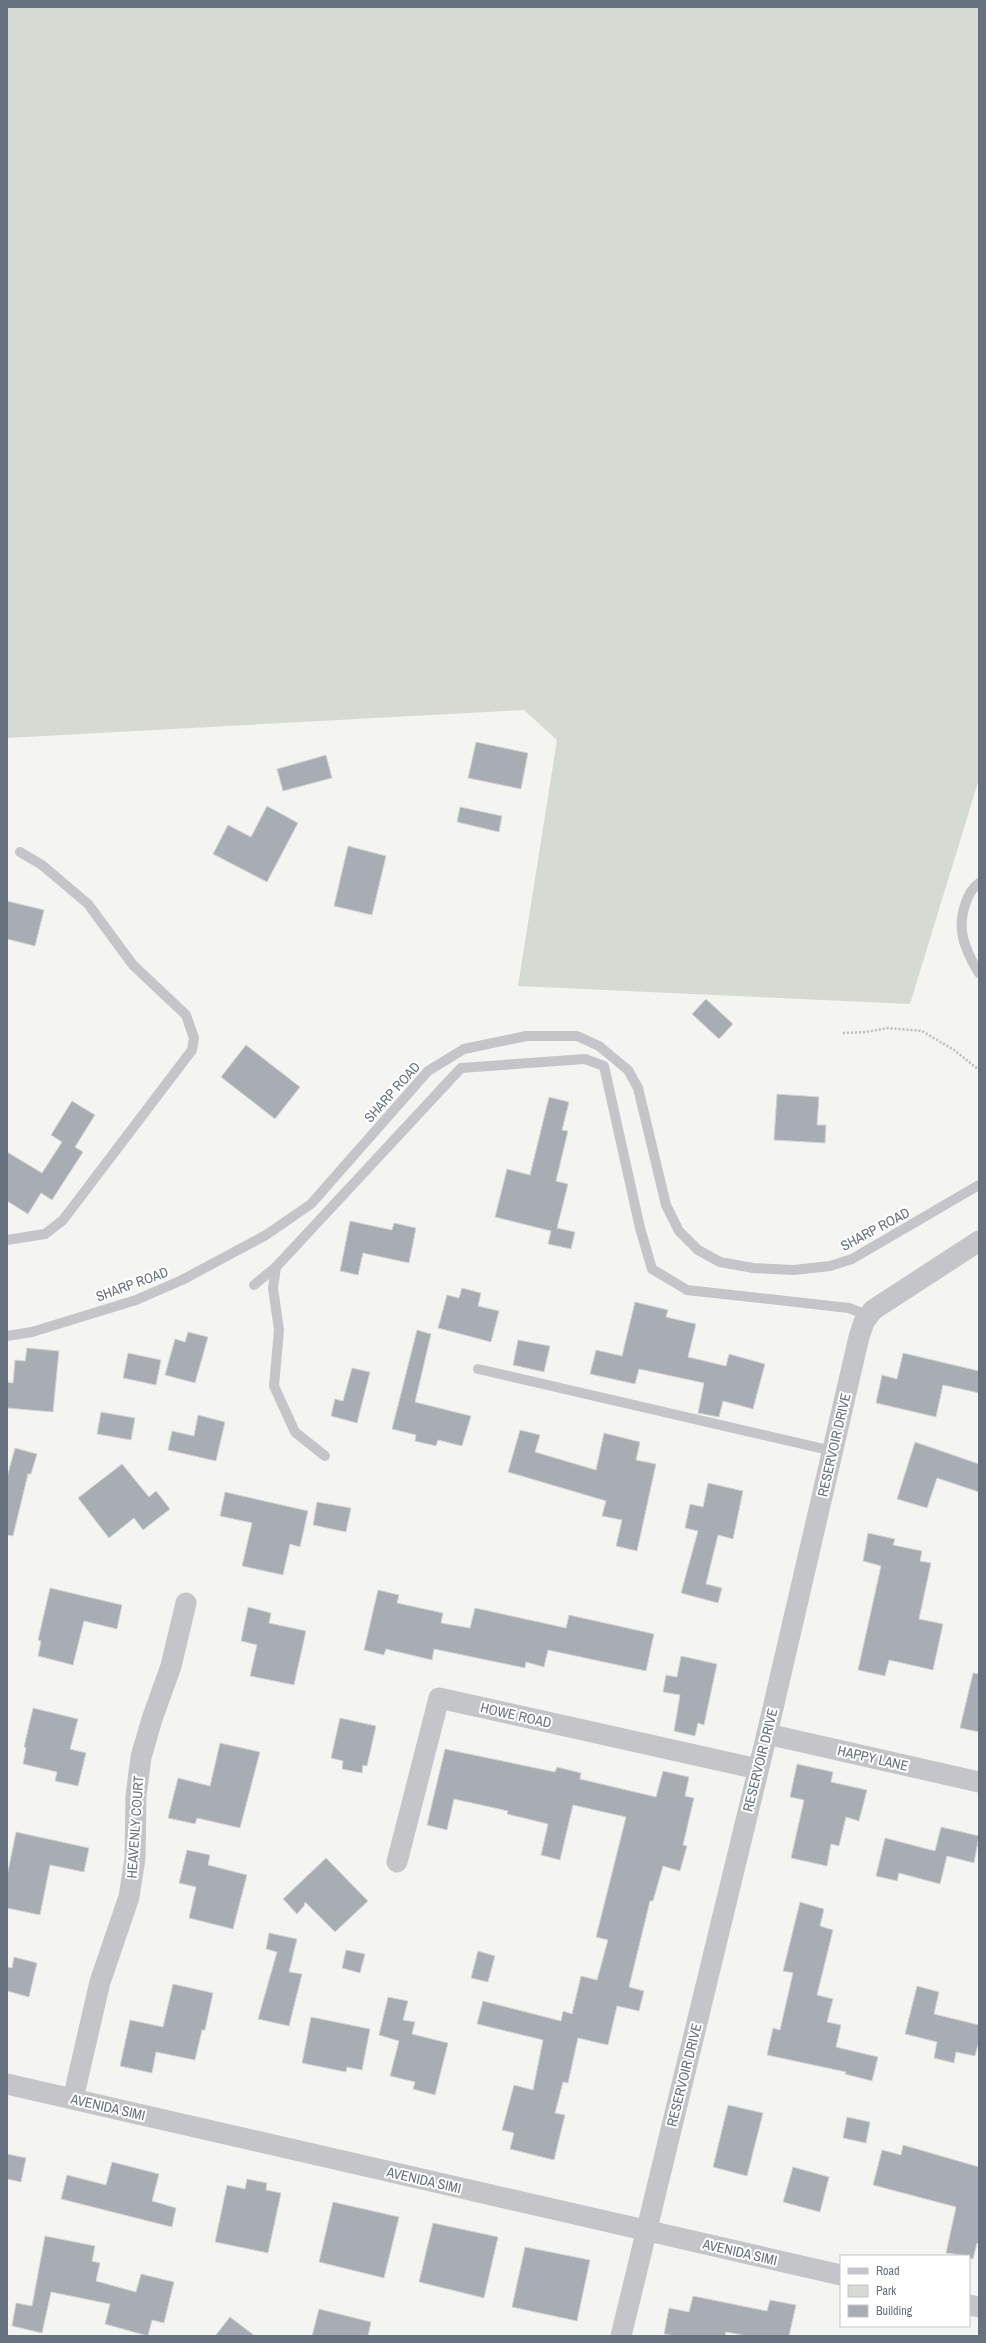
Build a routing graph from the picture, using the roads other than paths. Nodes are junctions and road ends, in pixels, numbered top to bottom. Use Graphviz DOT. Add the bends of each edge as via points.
graph roads {
  1 [pos="20,852"];
  2 [pos="979,883"];
  3 [pos="979,973"];
  4 [pos="979,1185"];
  5 [pos="7,1240"];
  6 [pos="979,1240"];
  7 [pos="276,1268"];
  8 [pos="254,1284"];
  9 [pos="869,1316"];
  10 [pos="7,1336"];
  11 [pos="478,1369"];
  12 [pos="833,1451"];
  13 [pos="325,1456"];
  14 [pos="186,1603"];
  15 [pos="766,1734"];
  16 [pos="758,1769"];
  17 [pos="979,1782"];
  18 [pos="397,1862"];
  19 [pos="7,2084"];
  20 [pos="73,2099"];
  21 [pos="646,2231"];
  22 [pos="840,2275"];
  23 [pos="621,2336"];
  1 -- 5 [label="lane" via="42,865 88,904 133,965 186,1015 194,1038 192,1050 184,1062 63,1220 45,1234"];
  2 -- 3 [label="lane" via="965,904 962,932"];
  4 -- 10 [label="lane, SHARP ROAD" via="852,1259 830,1266 794,1270 753,1268 720,1262 698,1250 679,1231 666,1205 638,1088 628,1070 600,1046 577,1036 526,1036 464,1049 428,1070 311,1204 266,1235 182,1280 136,1300 32,1332"];
  6 -- 9 [label="street, RESERVOIR DRIVE" via="886,1300"];
  7 -- 8 [label="lane"];
  7 -- 9 [label="lane" via="461,1068 585,1059 604,1066 640,1228 652,1269 687,1290 849,1308"];
  7 -- 13 [label="lane" via="273,1288 278,1330 274,1386 295,1432"];
  9 -- 12 [label="street, RESERVOIR DRIVE" via="859,1337"];
  11 -- 12 [label="lane"];
  12 -- 15 [label="street, RESERVOIR DRIVE"];
  14 -- 20 [label="street, HEAVENLY COURT" via="171,1666 141,1757 136,1796 136,1858 129,1897 100,1982"];
  15 -- 16 [label="street, RESERVOIR DRIVE"];
  15 -- 17 [label="street, HAPPY LANE"];
  16 -- 18 [label="street, HOWE ROAD" via="439,1698"];
  16 -- 21 [label="street, RESERVOIR DRIVE"];
  19 -- 20 [label="street, AVENIDA SIMI"];
  20 -- 21 [label="street, AVENIDA SIMI"];
  21 -- 22 [label="street, AVENIDA SIMI"];
  21 -- 23 [label="street, RESERVOIR DRIVE"];
}
